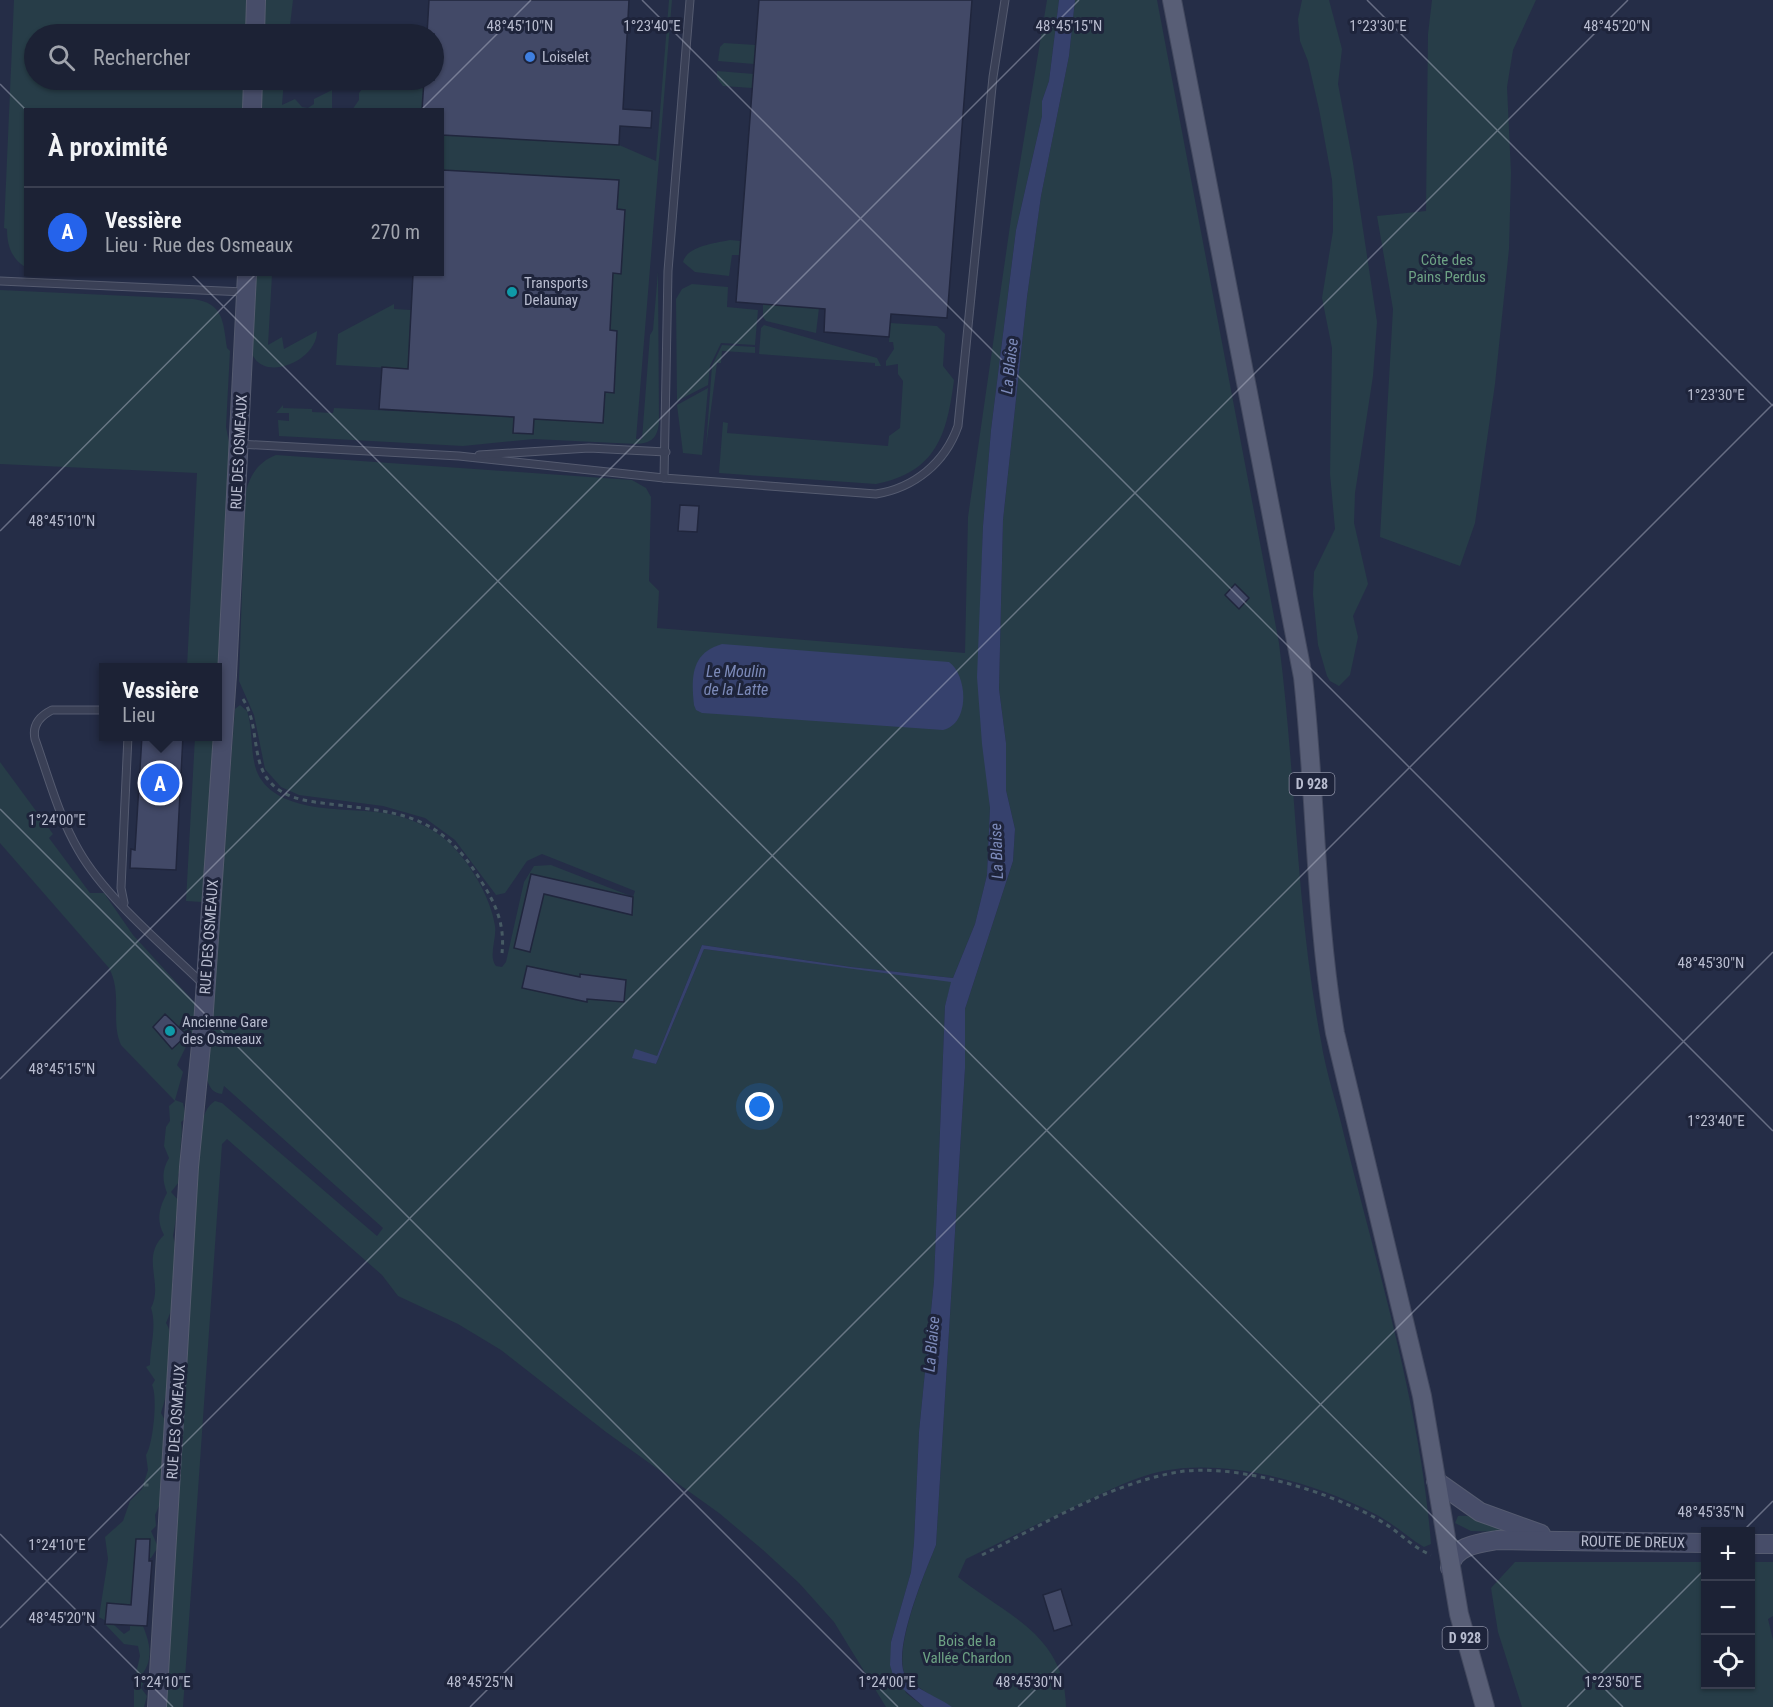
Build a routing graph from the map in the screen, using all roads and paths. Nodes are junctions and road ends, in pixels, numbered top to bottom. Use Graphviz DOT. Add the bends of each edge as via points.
graph roads {
  1 [pos="256,0"];
  2 [pos="690,0"];
  3 [pos="1005,0"];
  4 [pos="1172,0"];
  5 [pos="255,24"];
  6 [pos="253,90"];
  7 [pos="252,108"];
  8 [pos="0,281"];
  9 [pos="247,283"];
  10 [pos="239,444"];
  11 [pos="666,452"];
  12 [pos="459,456"];
  13 [pos="664,478"];
  14 [pos="227,675"];
  15 [pos="99,710"];
  16 [pos="128,741"];
  17 [pos="129,910"];
  18 [pos="502,953"];
  19 [pos="206,986"];
  20 [pos="1436,1481"];
  21 [pos="1560,1540"];
  22 [pos="1701,1543"];
  23 [pos="1755,1544"];
  24 [pos="1773,1544"];
  25 [pos="982,1555"];
  26 [pos="1450,1568"];
  27 [pos="157,1707"];
  28 [pos="1485,1707"];
  1 -- 5 [label="main road"];
  2 -- 11 [label="lane" via="668,271"];
  3 -- 13 [label="lane" via="993,77 960,412 948,448 919,478 893,491 876,494"];
  4 -- 20 [label="main road, D 928" via="1303,677 1321,934 1335,1033 1420,1385"];
  6 -- 7 [label="main road"];
  8 -- 9 [label="lane"];
  9 -- 10 [label="main road, RUE DES OSMEAUX"];
  10 -- 12 [label="lane"];
  10 -- 14 [label="main road, RUE DES OSMEAUX"];
  11 -- 12 [label="lane" via="589,448"];
  11 -- 13 [label="lane"];
  12 -- 13 [label="lane"];
  14 -- 18 [label="path" via="246,704 262,771 274,787 305,801 388,810 439,831 461,851 489,893 503,927"];
  14 -- 19 [label="main road, RUE DES OSMEAUX"];
  15 -- 17 [label="lane" via="52,710 37,722 33,733 80,852"];
  16 -- 17 [label="lane" via="121,894"];
  17 -- 19 [label="lane"];
  19 -- 27 [label="main road, RUE DES OSMEAUX" via="189,1167"];
  20 -- 21 [label="main road, ROUTE DE DREUX" via="1480,1512"];
  20 -- 26 [label="main road, D 928"];
  21 -- 22 [label="main road, ROUTE DE DREUX"];
  21 -- 26 [label="main road, ROUTE DE DREUX" via="1480,1543 1457,1552"];
  23 -- 24 [label="main road"];
  25 -- 26 [label="path" via="1144,1480 1180,1472 1213,1471 1287,1485 1345,1503 1381,1521"];
  26 -- 28 [label="main road, D 928"];
}
